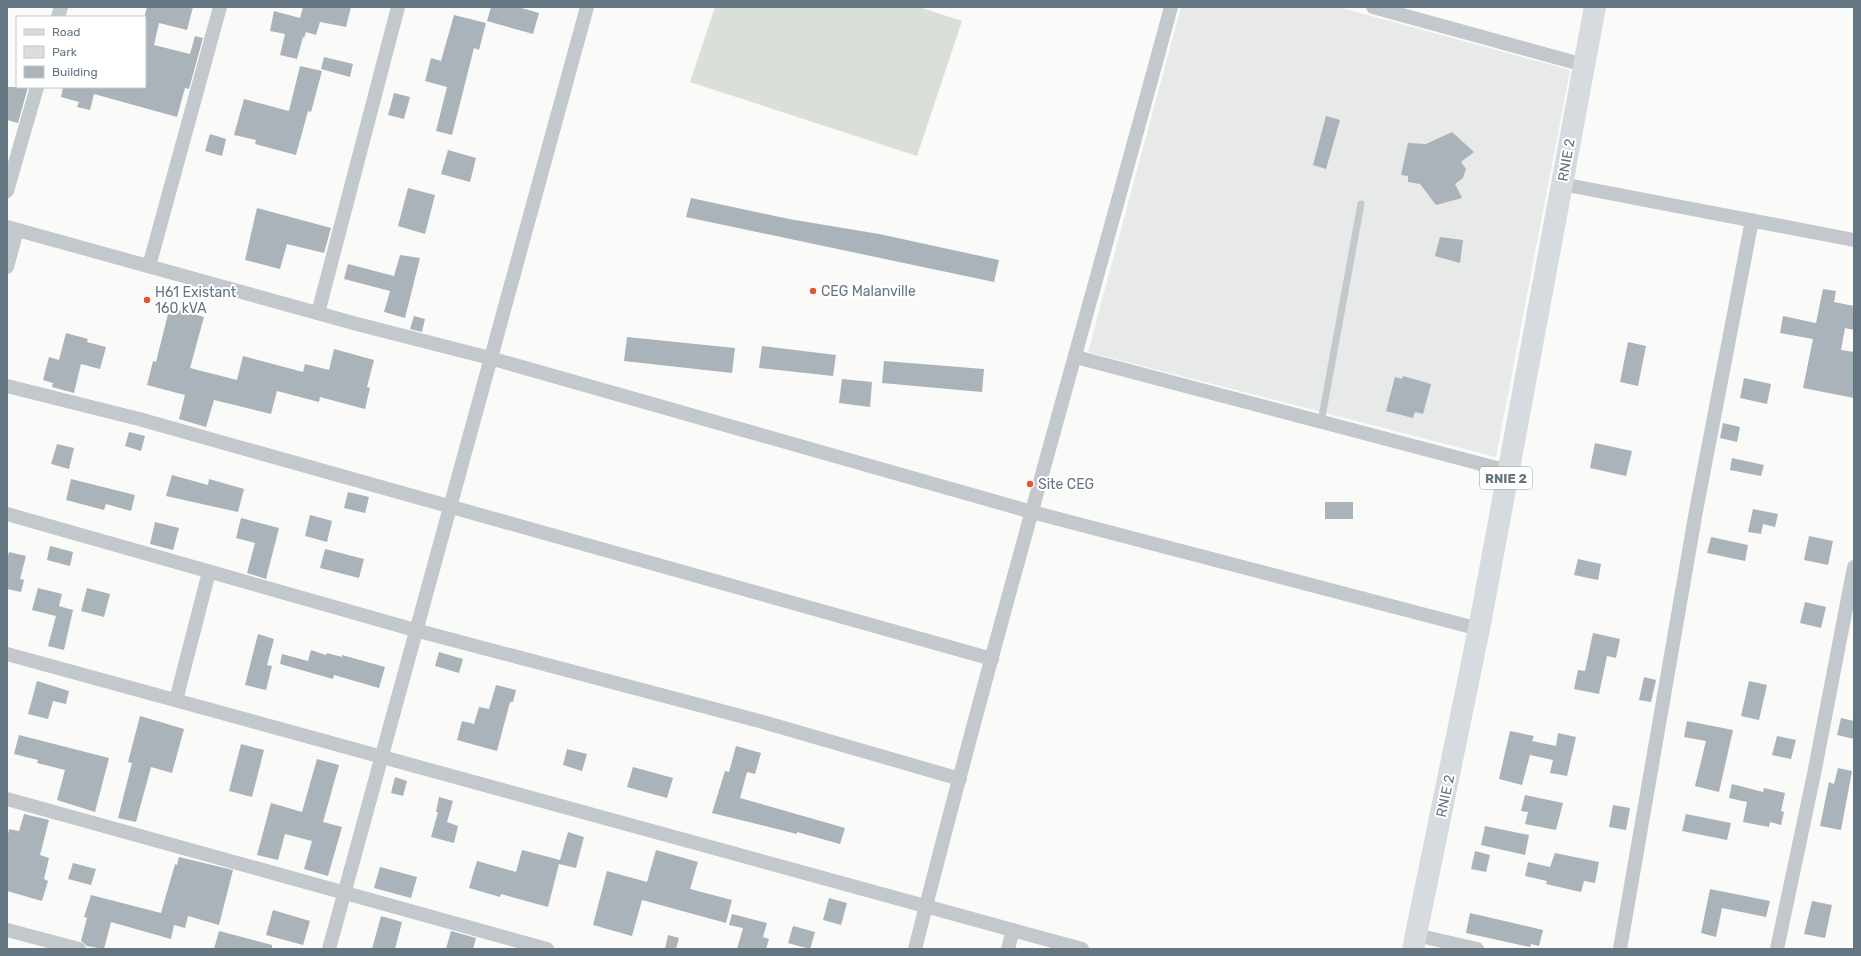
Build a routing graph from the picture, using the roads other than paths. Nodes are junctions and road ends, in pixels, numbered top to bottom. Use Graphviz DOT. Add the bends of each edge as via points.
graph roads {
  1 [pos="220,7"];
  2 [pos="398,7"];
  3 [pos="587,7"];
  4 [pos="1171,7"];
  5 [pos="1373,7"];
  6 [pos="1595,7"];
  7 [pos="1584,65"];
  8 [pos="37,88"];
  9 [pos="1562,184"];
  10 [pos="7,191"];
  11 [pos="1361,204"];
  12 [pos="1752,220"];
  13 [pos="12,228"];
  14 [pos="1854,240"];
  15 [pos="149,266"];
  16 [pos="7,267"];
  17 [pos="318,313"];
  18 [pos="1076,357"];
  19 [pos="490,358"];
  20 [pos="7,386"];
  21 [pos="1321,422"];
  22 [pos="1508,471"];
  23 [pos="449,507"];
  24 [pos="1032,512"];
  25 [pos="7,514"];
  26 [pos="1854,567"];
  27 [pos="209,572"];
  28 [pos="1479,629"];
  29 [pos="415,630"];
  30 [pos="7,654"];
  31 [pos="992,659"];
  32 [pos="176,700"];
  33 [pos="380,757"];
  34 [pos="960,779"];
  35 [pos="7,799"];
  36 [pos="345,893"];
  37 [pos="926,906"];
  38 [pos="7,930"];
  39 [pos="1013,930"];
  40 [pos="1415,942"];
  41 [pos="79,949"];
  42 [pos="329,949"];
  43 [pos="547,949"];
  44 [pos="914,949"];
  45 [pos="1008,949"];
  46 [pos="1082,949"];
  47 [pos="1477,949"];
  48 [pos="1620,949"];
  49 [pos="1777,949"];
  1 -- 15 [label="street"];
  2 -- 17 [label="street"];
  3 -- 19 [label="street"];
  4 -- 18 [label="street"];
  5 -- 7 [label="street"];
  6 -- 7 [label="main road, RNIE 2 / RNIE 2"];
  7 -- 9 [label="main road, RNIE 2 / RNIE 2"];
  8 -- 10 [label="street"];
  9 -- 12 [label="street"];
  9 -- 22 [label="main road, RNIE 2 / RNIE 2"];
  11 -- 21 [label="lane"];
  12 -- 14 [label="street"];
  12 -- 48 [label="street" via="1696,511"];
  13 -- 15 [label="street"];
  13 -- 16 [label="street"];
  15 -- 17 [label="street"];
  17 -- 19 [label="street"];
  18 -- 21 [label="street"];
  18 -- 24 [label="street"];
  19 -- 23 [label="street"];
  19 -- 24 [label="street"];
  20 -- 23 [label="street" via="139,420"];
  21 -- 22 [label="street"];
  22 -- 28 [label="main road, RNIE 2 / RNIE 2"];
  23 -- 29 [label="street"];
  23 -- 31 [label="street"];
  24 -- 28 [label="street"];
  24 -- 31 [label="street"];
  25 -- 27 [label="street"];
  26 -- 49 [label="street"];
  27 -- 29 [label="street"];
  27 -- 32 [label="street"];
  28 -- 40 [label="main road, RNIE 2 / RNIE 2"];
  29 -- 33 [label="street"];
  29 -- 34 [label="street" via="763,722"];
  30 -- 32 [label="street"];
  31 -- 34 [label="street"];
  32 -- 33 [label="street"];
  33 -- 36 [label="street"];
  33 -- 37 [label="street"];
  34 -- 37 [label="street"];
  35 -- 36 [label="street"];
  36 -- 42 [label="street"];
  36 -- 43 [label="street"];
  37 -- 39 [label="street"];
  37 -- 44 [label="street"];
  38 -- 41 [label="street"];
  39 -- 45 [label="street"];
  39 -- 46 [label="street"];
  40 -- 47 [label="street"];
}
